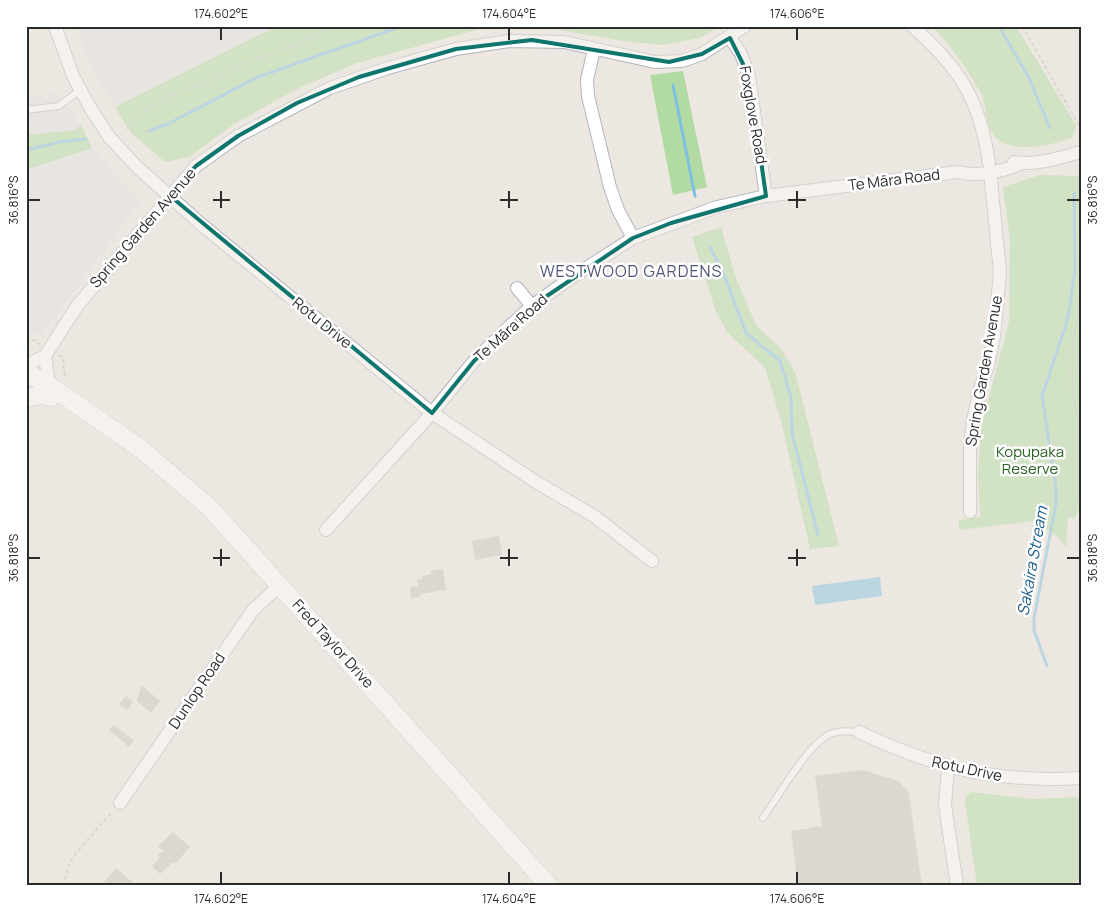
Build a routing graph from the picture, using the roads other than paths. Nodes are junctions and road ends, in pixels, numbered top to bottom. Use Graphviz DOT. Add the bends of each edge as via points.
graph roads {
  1 [pos="55,26"];
  2 [pos="745,26"];
  3 [pos="912,26"];
  4 [pos="730,38"];
  5 [pos="594,49"];
  6 [pos="80,90"];
  7 [pos="26,110"];
  8 [pos="1081,152"];
  9 [pos="990,167"];
  10 [pos="168,195"];
  11 [pos="766,196"];
  12 [pos="633,238"];
  13 [pos="517,288"];
  14 [pos="532,306"];
  15 [pos="45,356"];
  16 [pos="26,365"];
  17 [pos="26,372"];
  18 [pos="26,382"];
  19 [pos="57,389"];
  20 [pos="26,398"];
  21 [pos="432,413"];
  22 [pos="970,512"];
  23 [pos="326,530"];
  24 [pos="652,561"];
  25 [pos="280,585"];
  26 [pos="858,732"];
  27 [pos="948,767"];
  28 [pos="1081,778"];
  29 [pos="120,803"];
  30 [pos="763,818"];
  31 [pos="549,886"];
  32 [pos="957,886"];
  1 -- 6 [label="street, Rotu Drive" via="62,52"];
  2 -- 4 [label="street, Spring Garden Avenue"];
  3 -- 9 [label="street, Spring Garden Avenue" via="954,68 968,90 983,128"];
  4 -- 5 [label="street, Spring Garden Avenue" via="682,61 655,62"];
  4 -- 11 [label="street, Foxglove Road" via="741,54 749,76"];
  5 -- 10 [label="street, Spring Garden Avenue" via="564,42 532,40 482,43 359,77 297,103 238,136 196,166"];
  5 -- 12 [label="street" via="587,80 588,96 610,187"];
  6 -- 7 [label="lane" via="59,106"];
  6 -- 10 [label="street, Rotu Drive" via="110,138"];
  8 -- 9 [label="street, Te Māra Road" via="1055,159 1010,161"];
  9 -- 11 [label="street, Te Māra Road" via="967,174 958,172"];
  9 -- 22 [label="street, Spring Garden Avenue" via="1000,272 992,346 970,442"];
  10 -- 15 [label="street, Spring Garden Avenue" via="77,306"];
  10 -- 21 [label="street, Rotu Drive"];
  11 -- 12 [label="street, Te Māra Road" via="718,207"];
  12 -- 14 [label="street, Te Māra Road"];
  13 -- 14 [label="street"];
  14 -- 21 [label="street, Te Māra Road" via="474,360"];
  15 -- 16 [label="street"];
  15 -- 19 [label="street" via="48,378"];
  17 -- 19 [label="main road, Fred Taylor Drive"];
  18 -- 19 [label="main road, Fred Taylor Drive"];
  19 -- 20 [label="main road"];
  19 -- 25 [label="main road, Fred Taylor Drive" via="141,449 188,488"];
  21 -- 23 [label="street, Te Māra Road"];
  21 -- 24 [label="street, Rotu Drive" via="594,516"];
  25 -- 29 [label="street, Dunlop Road" via="253,610"];
  25 -- 31 [label="main road, Fred Taylor Drive"];
  26 -- 27 [label="street, Rotu Drive"];
  26 -- 30 [label="lane" via="844,730 825,736"];
  27 -- 28 [label="street, Rotu Drive" via="1007,778"];
  27 -- 32 [label="street" via="946,805"];
}
